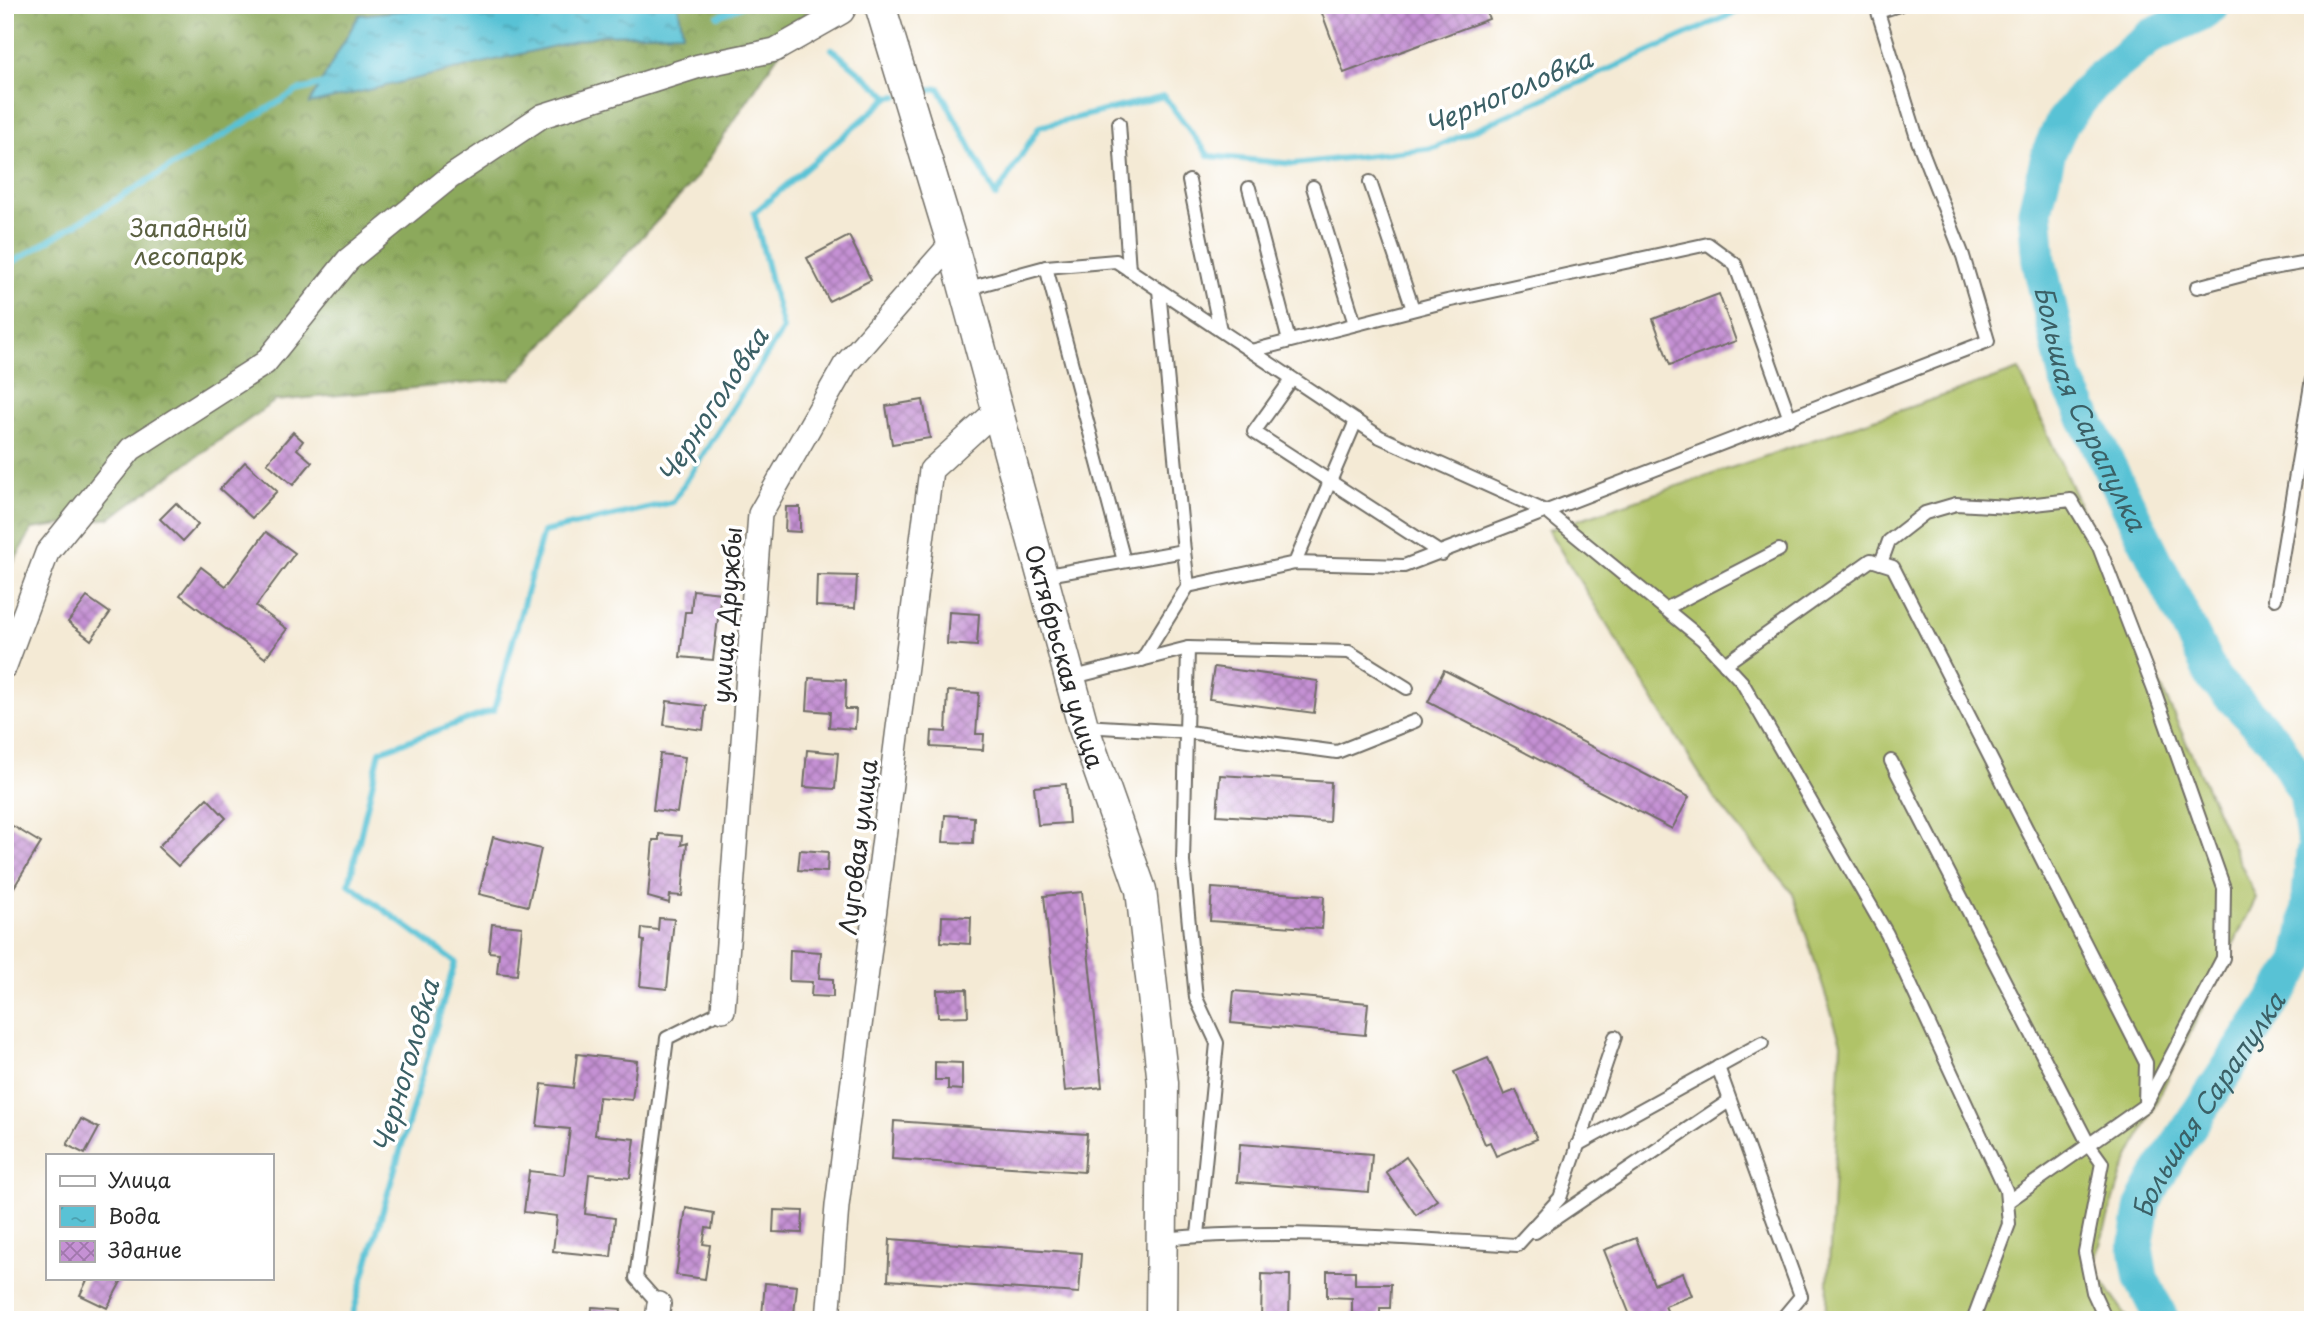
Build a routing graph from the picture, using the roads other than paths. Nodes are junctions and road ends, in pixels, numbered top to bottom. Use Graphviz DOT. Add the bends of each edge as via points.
graph roads {
  1 [pos="846,5"];
  2 [pos="880,5"];
  3 [pos="1899,5"];
  4 [pos="1119,123"];
  5 [pos="1189,181"];
  6 [pos="1370,182"];
  7 [pos="1313,187"];
  8 [pos="1249,188"];
  9 [pos="952,243"];
  10 [pos="2313,261"];
  11 [pos="1046,267"];
  12 [pos="1129,270"];
  13 [pos="2197,287"];
  14 [pos="965,289"];
  15 [pos="1159,289"];
  16 [pos="1413,309"];
  17 [pos="1355,324"];
  18 [pos="1220,330"];
  19 [pos="1289,341"];
  20 [pos="1251,351"];
  21 [pos="2313,373"];
  22 [pos="1292,379"];
  23 [pos="998,410"];
  24 [pos="1790,418"];
  25 [pos="1356,421"];
  26 [pos="1329,483"];
  27 [pos="1548,512"];
  28 [pos="1779,550"];
  29 [pos="1184,551"];
  30 [pos="1442,554"];
  31 [pos="1124,561"];
  32 [pos="1295,563"];
  33 [pos="1881,563"];
  34 [pos="1042,576"];
  35 [pos="1188,586"];
  36 [pos="2276,599"];
  37 [pos="1665,609"];
  38 [pos="1188,648"];
  39 [pos="1142,660"];
  40 [pos="1725,664"];
  41 [pos="5,666"];
  42 [pos="1070,678"];
  43 [pos="1407,688"];
  44 [pos="1415,722"];
  45 [pos="1083,726"];
  46 [pos="1188,732"];
  47 [pos="1891,761"];
  48 [pos="723,1010"];
  49 [pos="1615,1037"];
  50 [pos="1762,1043"];
  51 [pos="1718,1068"];
  52 [pos="1729,1101"];
  53 [pos="2145,1105"];
  54 [pos="2089,1144"];
  55 [pos="1577,1145"];
  56 [pos="2007,1202"];
  57 [pos="1198,1235"];
  58 [pos="1161,1239"];
  59 [pos="1517,1245"];
  60 [pos="658,1312"];
  61 [pos="828,1320"];
  62 [pos="1161,1320"];
  63 [pos="1781,1320"];
  64 [pos="1973,1320"];
  65 [pos="2106,1320"];
  1 -- 41 [label="street" via="842,12 775,50 699,66 542,116 449,178 348,260 265,362 131,449 47,553"];
  2 -- 9 [label="street, Октябрьская улица"];
  3 -- 24 [label="lane" via="1878,12 1988,341"];
  4 -- 12 [label="lane"];
  5 -- 18 [label="lane"];
  6 -- 16 [label="lane"];
  7 -- 17 [label="lane"];
  8 -- 19 [label="lane"];
  9 -- 14 [label="street, Октябрьская улица"];
  9 -- 48 [label="street, улица Дружбы" via="845,365 761,514"];
  10 -- 13 [label="lane"];
  11 -- 12 [label="lane" via="1116,261"];
  11 -- 14 [label="lane"];
  11 -- 31 [label="lane"];
  12 -- 15 [label="lane"];
  14 -- 23 [label="street, Октябрьская улица"];
  15 -- 18 [label="lane"];
  15 -- 29 [label="lane"];
  16 -- 17 [label="lane"];
  16 -- 24 [label="lane" via="1708,244 1735,264"];
  17 -- 19 [label="lane"];
  18 -- 20 [label="lane"];
  19 -- 20 [label="lane"];
  20 -- 22 [label="lane"];
  21 -- 36 [label="lane"];
  22 -- 25 [label="lane"];
  22 -- 26 [label="lane" via="1254,432"];
  23 -- 34 [label="street, Октябрьская улица"];
  23 -- 61 [label="street, Луговая улица" via="932,470 837,1206"];
  24 -- 27 [label="lane"];
  25 -- 26 [label="lane"];
  25 -- 27 [label="lane" via="1380,438"];
  26 -- 30 [label="lane"];
  26 -- 32 [label="lane"];
  27 -- 30 [label="lane"];
  27 -- 37 [label="lane"];
  28 -- 37 [label="lane"];
  29 -- 31 [label="lane"];
  29 -- 35 [label="lane"];
  30 -- 32 [label="lane" via="1404,566"];
  31 -- 34 [label="lane"];
  32 -- 35 [label="lane"];
  33 -- 40 [label="lane" via="1871,560"];
  33 -- 53 [label="lane" via="1894,567 2146,1063"];
  33 -- 53 [label="lane" via="1889,541 1925,513 1956,504 2009,507 2071,500 2099,547 2224,888 2223,958"];
  34 -- 42 [label="street, Октябрьская улица"];
  35 -- 39 [label="lane"];
  37 -- 40 [label="lane"];
  38 -- 39 [label="lane"];
  38 -- 43 [label="lane" via="1349,652"];
  38 -- 46 [label="lane"];
  39 -- 42 [label="lane"];
  40 -- 56 [label="lane" via="1742,682 1887,934 2007,1190"];
  42 -- 45 [label="street, Октябрьская улица"];
  44 -- 46 [label="lane" via="1336,752"];
  45 -- 46 [label="lane"];
  45 -- 58 [label="street, Октябрьская улица" via="1141,890 1163,1083"];
  46 -- 57 [label="lane" via="1183,862 1196,998 1217,1043"];
  47 -- 54 [label="lane"];
  48 -- 60 [label="lane" via="667,1038 636,1278"];
  49 -- 55 [label="lane"];
  50 -- 51 [label="lane"];
  51 -- 52 [label="lane"];
  51 -- 55 [label="lane"];
  52 -- 59 [label="lane"];
  52 -- 63 [label="lane" via="1801,1296"];
  53 -- 54 [label="lane"];
  54 -- 56 [label="lane"];
  54 -- 65 [label="lane" via="2102,1163 2085,1252 2093,1292"];
  55 -- 59 [label="lane" via="1560,1198"];
  56 -- 64 [label="lane" via="2009,1224"];
  57 -- 58 [label="lane"];
  57 -- 59 [label="lane" via="1374,1237"];
  58 -- 62 [label="street, Октябрьская улица"];
}
